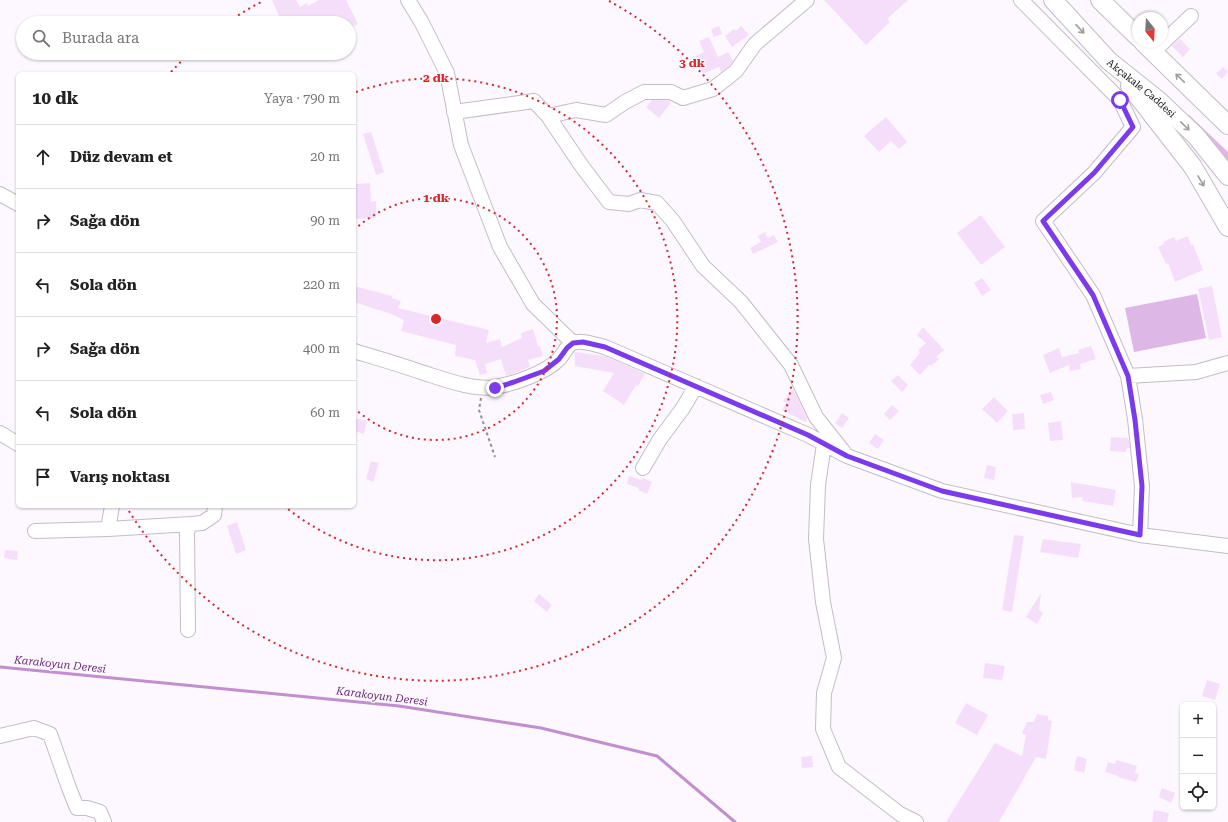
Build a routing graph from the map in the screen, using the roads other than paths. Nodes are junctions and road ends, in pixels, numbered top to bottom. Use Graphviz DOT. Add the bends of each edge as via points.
graph roads {
  1 [pos="408,0"];
  2 [pos="807,0"];
  3 [pos="1021,0"];
  4 [pos="1054,0"];
  5 [pos="1100,0"];
  6 [pos="1191,16"];
  7 [pos="1132,31"];
  8 [pos="1168,33"];
  9 [pos="1149,48"];
  10 [pos="1109,61"];
  11 [pos="454,112"];
  12 [pos="548,116"];
  13 [pos="1228,125"];
  14 [pos="1228,176"];
  15 [pos="0,194"];
  16 [pos="16,203"];
  17 [pos="1228,227"];
  18 [pos="573,343"];
  19 [pos="356,352"];
  20 [pos="1228,363"];
  21 [pos="1128,376"];
  22 [pos="696,386"];
  23 [pos="0,432"];
  24 [pos="16,443"];
  25 [pos="824,444"];
  26 [pos="847,456"];
  27 [pos="643,468"];
  28 [pos="112,508"];
  29 [pos="215,508"];
  30 [pos="191,524"];
  31 [pos="108,529"];
  32 [pos="35,531"];
  33 [pos="1140,535"];
  34 [pos="1228,546"];
  35 [pos="188,630"];
  36 [pos="0,736"];
  37 [pos="104,822"];
  38 [pos="916,822"];
  1 -- 11 [label="street" via="447,74"];
  2 -- 12 [label="street" via="755,44 736,70 713,89 683,98 670,92 644,92 606,114 576,110"];
  3 -- 21 [label="street" via="1120,100 1133,127 1094,173 1043,221 1093,295"];
  4 -- 10 [label="main road, Akçakale Caddesi, one-way"];
  5 -- 7 [label="main road"];
  6 -- 8 [label="street"];
  13 -- 9 [label="main road, one-way"];
  10 -- 14 [label="main road, Akçakale Caddesi, one-way" via="1158,100 1196,136"];
  10 -- 17 [label="main road, one-way" via="1192,167"];
  11 -- 12 [label="street" via="534,101"];
  11 -- 18 [label="street" via="461,145 500,246 532,304"];
  12 -- 26 [label="street" via="610,202 629,204 640,200 657,203 673,221 703,266 741,302 791,365 816,417"];
  15 -- 16 [label="street"];
  18 -- 19 [label="street" via="544,371 495,388 482,389"];
  18 -- 22 [label="street" via="583,342 605,347"];
  20 -- 21 [label="street" via="1196,372"];
  21 -- 33 [label="street" via="1142,486"];
  22 -- 25 [label="street"];
  22 -- 27 [label="street"];
  23 -- 24 [label="street"];
  25 -- 26 [label="street"];
  25 -- 38 [label="street" via="818,485 816,539 823,602 834,658 824,693 823,729 839,767 900,814"];
  26 -- 33 [label="street" via="942,491"];
  28 -- 31 [label="street"];
  29 -- 30 [label="street" via="214,515 202,522"];
  30 -- 31 [label="street"];
  30 -- 35 [label="street" via="187,531"];
  31 -- 32 [label="street"];
  33 -- 34 [label="street"];
  36 -- 37 [label="street" via="34,728 50,734 77,808 100,812"];
}
